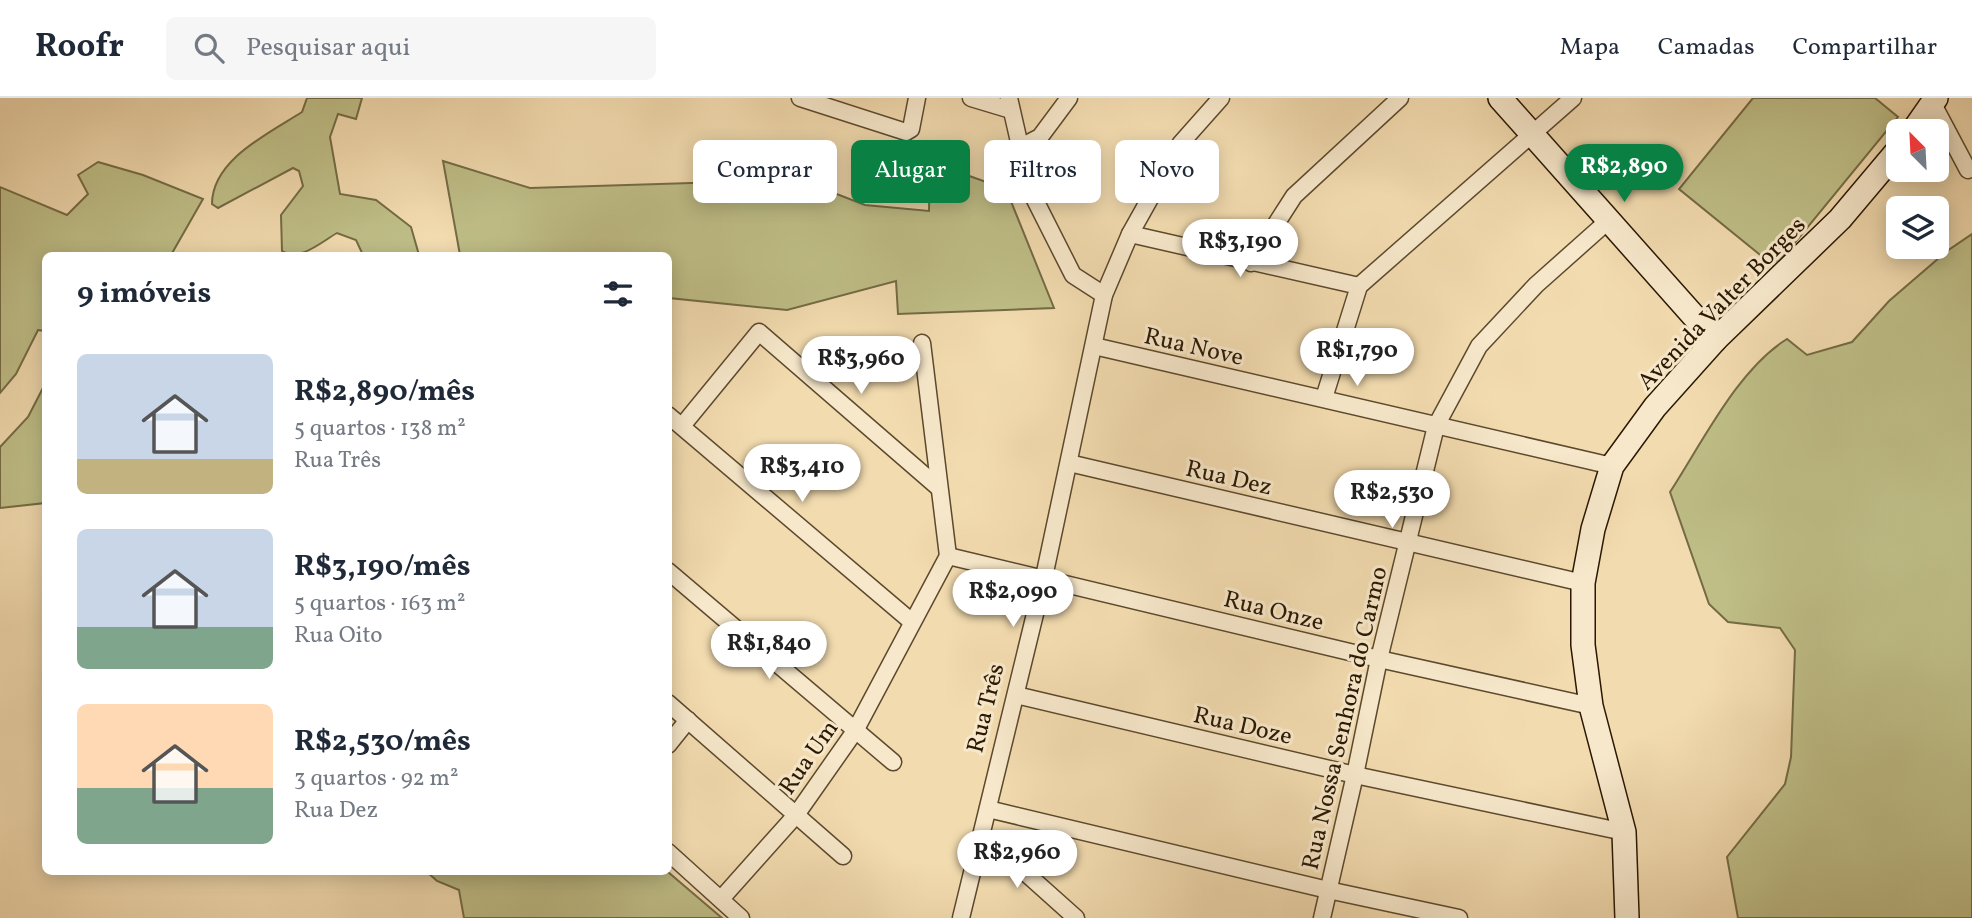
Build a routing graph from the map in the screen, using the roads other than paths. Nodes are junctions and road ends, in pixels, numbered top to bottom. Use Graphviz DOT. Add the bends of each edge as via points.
graph roads {
  1 [pos="800,98"];
  2 [pos="917,98"];
  3 [pos="971,98"];
  4 [pos="1069,98"];
  5 [pos="1221,98"];
  6 [pos="1400,98"];
  7 [pos="1500,98"];
  8 [pos="1573,98"];
  9 [pos="1935,101"];
  10 [pos="1010,104"];
  11 [pos="1922,119"];
  12 [pos="1533,134"];
  13 [pos="1017,140"];
  14 [pos="1034,140"];
  15 [pos="1886,164"];
  16 [pos="1968,170"];
  17 [pos="1037,203"];
  18 [pos="1609,220"];
  19 [pos="1130,234"];
  20 [pos="1251,262"];
  21 [pos="1359,286"];
  22 [pos="1104,295"];
  23 [pos="1715,340"];
  24 [pos="922,343"];
  25 [pos="1094,346"];
  26 [pos="1324,398"];
  27 [pos="672,418"];
  28 [pos="682,426"];
  29 [pos="1436,426"];
  30 [pos="1069,463"];
  31 [pos="1612,466"];
  32 [pos="939,488"];
  33 [pos="1408,542"];
  34 [pos="948,555"];
  35 [pos="672,574"];
  36 [pos="1044,577"];
  37 [pos="1583,583"];
  38 [pos="912,622"];
  39 [pos="1379,659"];
  40 [pos="1016,695"];
  41 [pos="672,706"];
  42 [pos="1591,706"];
  43 [pos="688,720"];
  44 [pos="855,732"];
  45 [pos="672,740"];
  46 [pos="893,762"];
  47 [pos="1356,775"];
  48 [pos="988,809"];
  49 [pos="796,815"];
  50 [pos="1624,832"];
  51 [pos="982,834"];
  52 [pos="672,855"];
  53 [pos="843,856"];
  54 [pos="1328,890"];
  55 [pos="721,898"];
  56 [pos="741,918"];
  57 [pos="961,918"];
  58 [pos="1076,918"];
  59 [pos="1322,918"];
  60 [pos="1459,918"];
  61 [pos="1626,918"];
  1 -- 2 [label="street" via="906,132 911,129"];
  3 -- 10 [label="street"];
  4 -- 14 [label="street"];
  5 -- 19 [label="street, Rua Três" via="1181,143"];
  6 -- 20 [label="street" via="1294,196"];
  7 -- 12 [label="street"];
  8 -- 12 [label="street"];
  9 -- 11 [label="street"];
  9 -- 16 [label="street"];
  10 -- 13 [label="street"];
  12 -- 18 [label="street"];
  12 -- 21 [label="street"];
  15 -- 23 [label="street, Avenida Valter Borges" via="1840,219"];
  17 -- 22 [label="street" via="1073,275"];
  18 -- 23 [label="street"];
  18 -- 29 [label="street, Rua Nossa Senhora do Carmo" via="1536,285 1479,346"];
  19 -- 20 [label="street"];
  19 -- 22 [label="street, Rua Três"];
  20 -- 21 [label="street"];
  21 -- 26 [label="street"];
  22 -- 25 [label="street, Rua Três"];
  23 -- 31 [label="street, Avenida Valter Borges" via="1655,407"];
  24 -- 32 [label="street"];
  25 -- 26 [label="street, Rua Nove"];
  25 -- 30 [label="street, Rua Três"];
  26 -- 29 [label="street, Rua Nove"];
  27 -- 28 [label="street"];
  28 -- 32 [label="street" via="759,332"];
  28 -- 38 [label="street"];
  29 -- 31 [label="street, Rua Nove"];
  29 -- 33 [label="street, Rua Nossa Senhora do Carmo"];
  30 -- 33 [label="street, Rua Dez"];
  30 -- 36 [label="street, Rua Três"];
  31 -- 37 [label="street, Avenida Valter Borges"];
  32 -- 34 [label="street"];
  33 -- 37 [label="street, Rua Dez"];
  33 -- 39 [label="street, Rua Nossa Senhora do Carmo"];
  34 -- 36 [label="street, Rua Onze"];
  34 -- 38 [label="street, Rua Um"];
  35 -- 44 [label="street"];
  36 -- 39 [label="street, Rua Onze"];
  36 -- 40 [label="street, Rua Três"];
  37 -- 42 [label="street, Avenida Valter Borges" via="1583,645"];
  38 -- 44 [label="street, Rua Um"];
  39 -- 42 [label="street, Rua Onze"];
  39 -- 47 [label="street, Rua Nossa Senhora do Carmo"];
  40 -- 47 [label="street, Rua Doze"];
  40 -- 48 [label="street, Rua Três"];
  41 -- 43 [label="street"];
  42 -- 50 [label="street, Avenida Valter Borges"];
  43 -- 45 [label="street"];
  43 -- 49 [label="street"];
  44 -- 46 [label="street"];
  44 -- 49 [label="street, Rua Um"];
  47 -- 50 [label="street, Rua Doze"];
  47 -- 54 [label="street, Rua Nossa Senhora do Carmo"];
  48 -- 51 [label="street, Rua Três"];
  48 -- 54 [label="street"];
  49 -- 53 [label="street"];
  49 -- 55 [label="street, Rua Um"];
  50 -- 61 [label="street, Avenida Valter Borges"];
  51 -- 57 [label="street, Rua Três"];
  51 -- 58 [label="street"];
  52 -- 55 [label="street"];
  54 -- 59 [label="street, Rua Nossa Senhora do Carmo"];
  54 -- 60 [label="street"];
  55 -- 56 [label="street"];
}
